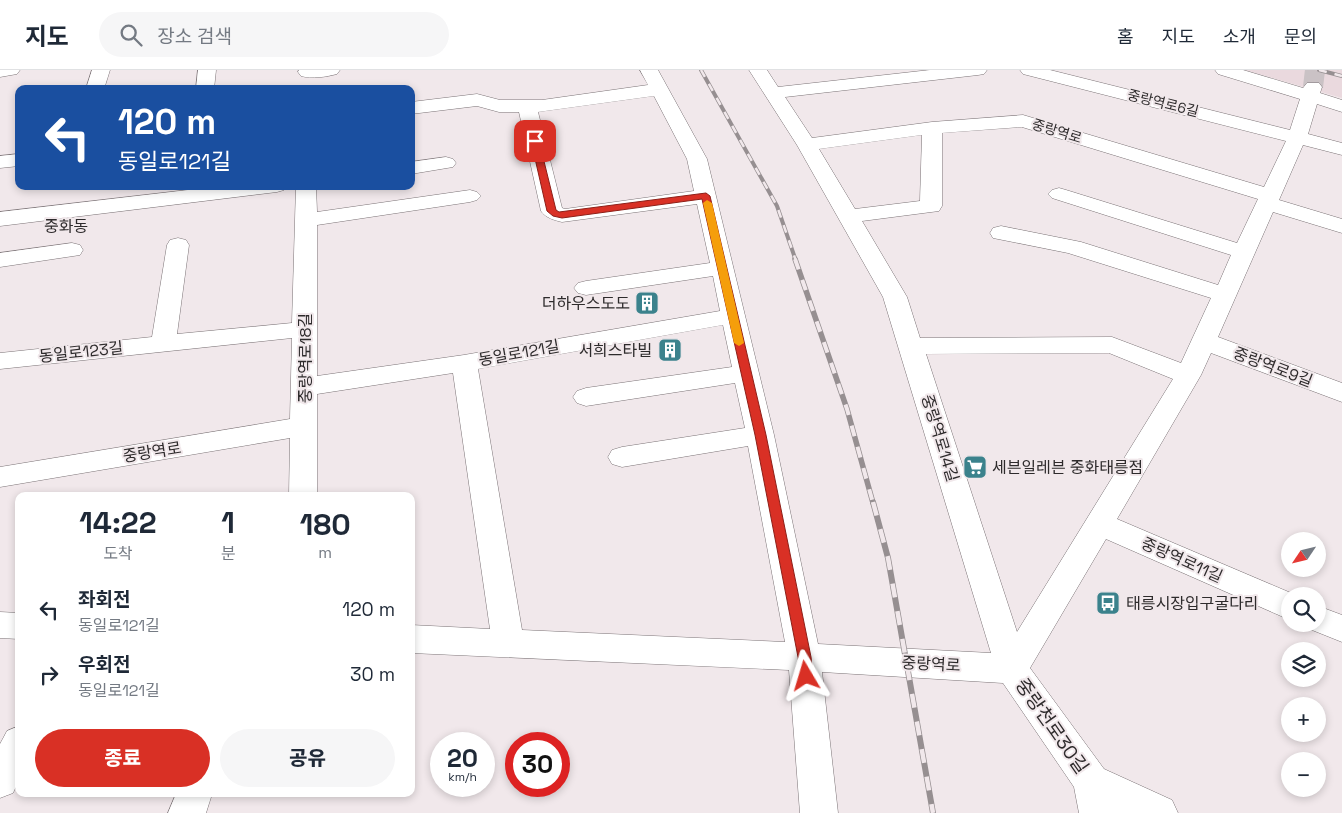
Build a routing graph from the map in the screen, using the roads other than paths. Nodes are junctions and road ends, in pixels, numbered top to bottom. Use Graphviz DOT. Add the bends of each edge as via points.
graph roads {
  1 [pos="11,70"];
  2 [pos="101,70"];
  3 [pos="207,70"];
  4 [pos="331,70"];
  5 [pos="758,70"];
  6 [pos="978,70"];
  7 [pos="1029,70"];
  8 [pos="1224,70"];
  9 [pos="0,72"];
  10 [pos="307,77"];
  11 [pos="655,79"];
  12 [pos="97,85"];
  13 [pos="205,85"];
  14 [pos="1312,92"];
  15 [pos="773,93"];
  16 [pos="527,106"];
  17 [pos="1342,106"];
  18 [pos="415,108"];
  19 [pos="932,128"];
  20 [pos="1297,137"];
  21 [pos="807,146"];
  22 [pos="1342,150"];
  23 [pos="15,160"];
  24 [pos="0,162"];
  25 [pos="446,164"];
  26 [pos="415,168"];
  27 [pos="243,190"];
  28 [pos="306,190"];
  29 [pos="1059,194"];
  30 [pos="470,196"];
  31 [pos="706,196"];
  32 [pos="1268,199"];
  33 [pos="847,216"];
  34 [pos="0,219"];
  35 [pos="306,220"];
  36 [pos="1342,226"];
  37 [pos="1001,233"];
  38 [pos="178,245"];
  39 [pos="72,250"];
  40 [pos="1244,252"];
  41 [pos="0,260"];
  42 [pos="721,268"];
  43 [pos="586,288"];
  44 [pos="1225,295"];
  45 [pos="733,316"];
  46 [pos="305,329"];
  47 [pos="1204,340"];
  48 [pos="163,344"];
  49 [pos="911,346"];
  50 [pos="0,361"];
  51 [pos="464,363"];
  52 [pos="746,373"];
  53 [pos="1188,375"];
  54 [pos="304,387"];
  55 [pos="1342,393"];
  56 [pos="586,397"];
  57 [pos="304,426"];
  58 [pos="760,435"];
  59 [pos="622,457"];
  60 [pos="0,477"];
  61 [pos="303,492"];
  62 [pos="1101,524"];
  63 [pos="1281,603"];
  64 [pos="1326,622"];
  65 [pos="0,625"];
  66 [pos="15,626"];
  67 [pos="1342,629"];
  68 [pos="415,639"];
  69 [pos="508,643"];
  70 [pos="804,657"];
  71 [pos="1012,669"];
  72 [pos="15,750"];
  73 [pos="0,781"];
  74 [pos="193,797"];
  75 [pos="1094,797"];
  76 [pos="187,813"];
  77 [pos="819,813"];
  78 [pos="1159,813"];
  1 -- 9 [label="street"];
  2 -- 12 [label="street"];
  3 -- 13 [label="street"];
  4 -- 10 [label="street"];
  5 -- 15 [label="street, 중랑역로14길"];
  6 -- 15 [label="street"];
  7 -- 20 [label="street, 중랑역로6길"];
  8 -- 14 [label="street"];
  11 -- 16 [label="street"];
  11 -- 31 [label="street" via="697,158"];
  14 -- 17 [label="street"];
  14 -- 20 [label="street"];
  15 -- 21 [label="street, 중랑역로14길"];
  16 -- 18 [label="street" via="499,106 477,100"];
  16 -- 31 [label="street" via="552,211 556,214 562,216"];
  19 -- 21 [label="street, 중랑역로"];
  19 -- 32 [label="street, 중랑역로" via="1023,121"];
  19 -- 33 [label="street" via="931,206"];
  20 -- 22 [label="street, 중랑역로6길"];
  20 -- 32 [label="street"];
  21 -- 33 [label="street, 중랑역로14길"];
  23 -- 24 [label="street"];
  25 -- 26 [label="street"];
  27 -- 34 [label="street"];
  28 -- 35 [label="street, 중랑역로18길"];
  29 -- 40 [label="street"];
  30 -- 35 [label="street"];
  31 -- 42 [label="street"];
  32 -- 36 [label="street, 중랑역로"];
  32 -- 40 [label="street"];
  33 -- 49 [label="street, 중랑역로14길" via="895,297"];
  35 -- 46 [label="street, 중랑역로18길"];
  37 -- 44 [label="street" via="1073,247"];
  38 -- 48 [label="street"];
  39 -- 41 [label="street"];
  40 -- 44 [label="street"];
  42 -- 43 [label="street"];
  42 -- 45 [label="street"];
  44 -- 47 [label="street"];
  45 -- 51 [label="street, 동일로121길"];
  45 -- 52 [label="street"];
  46 -- 48 [label="street, 동일로123길"];
  46 -- 54 [label="street, 중랑역로18길"];
  47 -- 53 [label="street"];
  47 -- 55 [label="street, 중랑역로9길"];
  48 -- 50 [label="street, 동일로123길"];
  49 -- 53 [label="street" via="1112,345"];
  49 -- 71 [label="street, 중랑역로14길"];
  51 -- 54 [label="street, 동일로121길"];
  51 -- 69 [label="street"];
  52 -- 56 [label="street"];
  52 -- 58 [label="street"];
  53 -- 62 [label="street"];
  54 -- 57 [label="street, 중랑역로18길"];
  57 -- 60 [label="street, 중랑역로"];
  57 -- 61 [label="street, 중랑역로18길"];
  58 -- 59 [label="street"];
  58 -- 70 [label="street"];
  62 -- 63 [label="street, 중랑역로11길"];
  62 -- 71 [label="street"];
  64 -- 67 [label="street"];
  65 -- 66 [label="street"];
  68 -- 69 [label="street, 중랑역로"];
  69 -- 70 [label="street, 중랑역로"];
  70 -- 71 [label="street, 중랑역로"];
  70 -- 77 [label="street"];
  71 -- 75 [label="street, 중랑천로30길"];
  72 -- 73 [label="street"];
  74 -- 76 [label="street"];
  75 -- 78 [label="street"];
}
